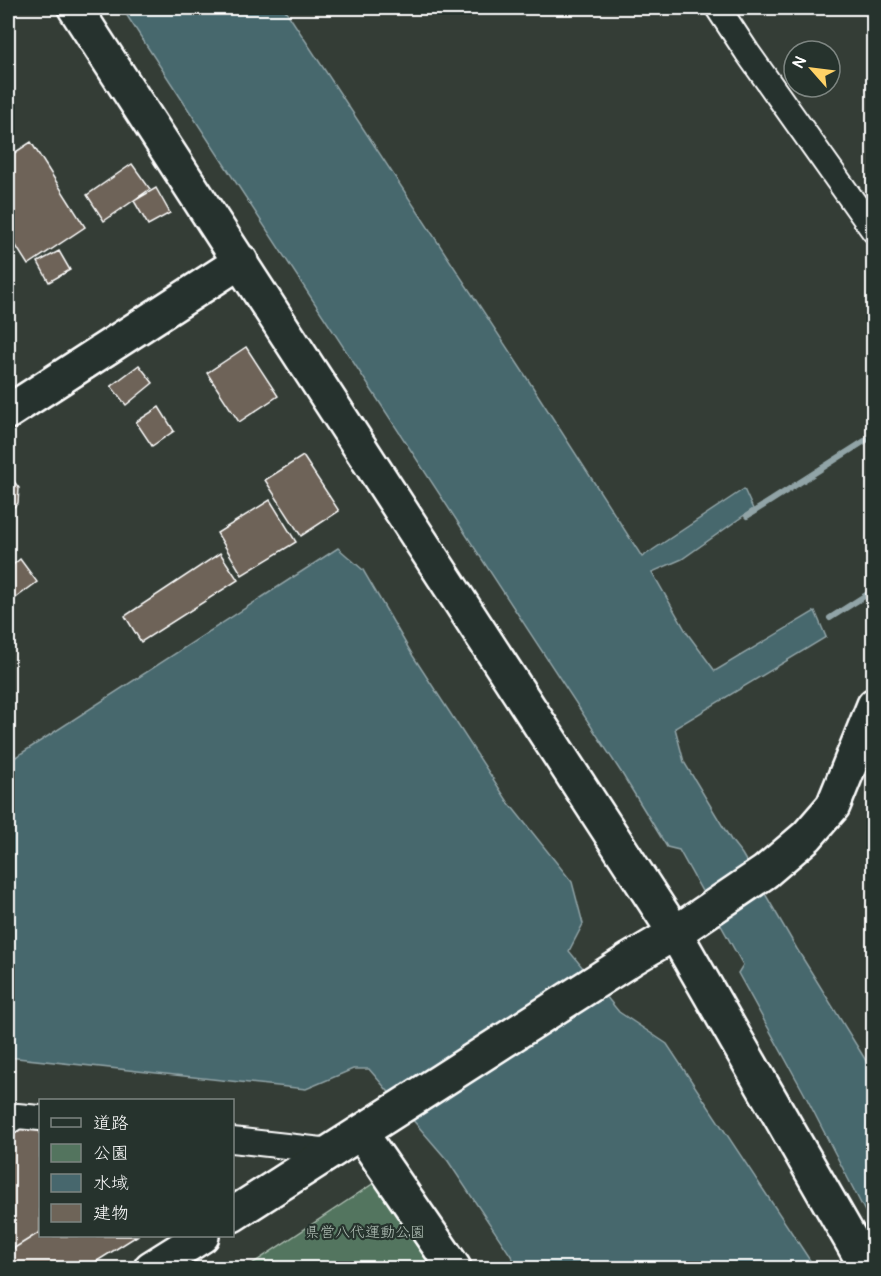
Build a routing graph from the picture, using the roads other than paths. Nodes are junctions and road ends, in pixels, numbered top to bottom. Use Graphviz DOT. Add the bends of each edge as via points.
graph roads {
  1 [pos="75,8"];
  2 [pos="718,8"];
  3 [pos="873,231"];
  4 [pos="241,261"];
  5 [pos="8,412"];
  6 [pos="873,705"];
  7 [pos="675,933"];
  8 [pos="39,1118"];
  9 [pos="8,1122"];
  10 [pos="361,1133"];
  11 [pos="234,1140"];
  12 [pos="331,1151"];
  13 [pos="234,1214"];
  14 [pos="200,1237"];
  15 [pos="151,1269"];
  16 [pos="454,1269"];
  17 [pos="867,1269"];
  1 -- 4 [label="street"];
  2 -- 3 [label="street"];
  4 -- 5 [label="street"];
  4 -- 7 [label="street"];
  6 -- 7 [label="street" via="833,806 807,837 765,872"];
  7 -- 10 [label="street"];
  7 -- 17 [label="street"];
  8 -- 9 [label="street" via="17,1116"];
  10 -- 12 [label="street"];
  10 -- 16 [label="street"];
  11 -- 12 [label="street"];
  12 -- 13 [label="street"];
  14 -- 15 [label="street"];
}
